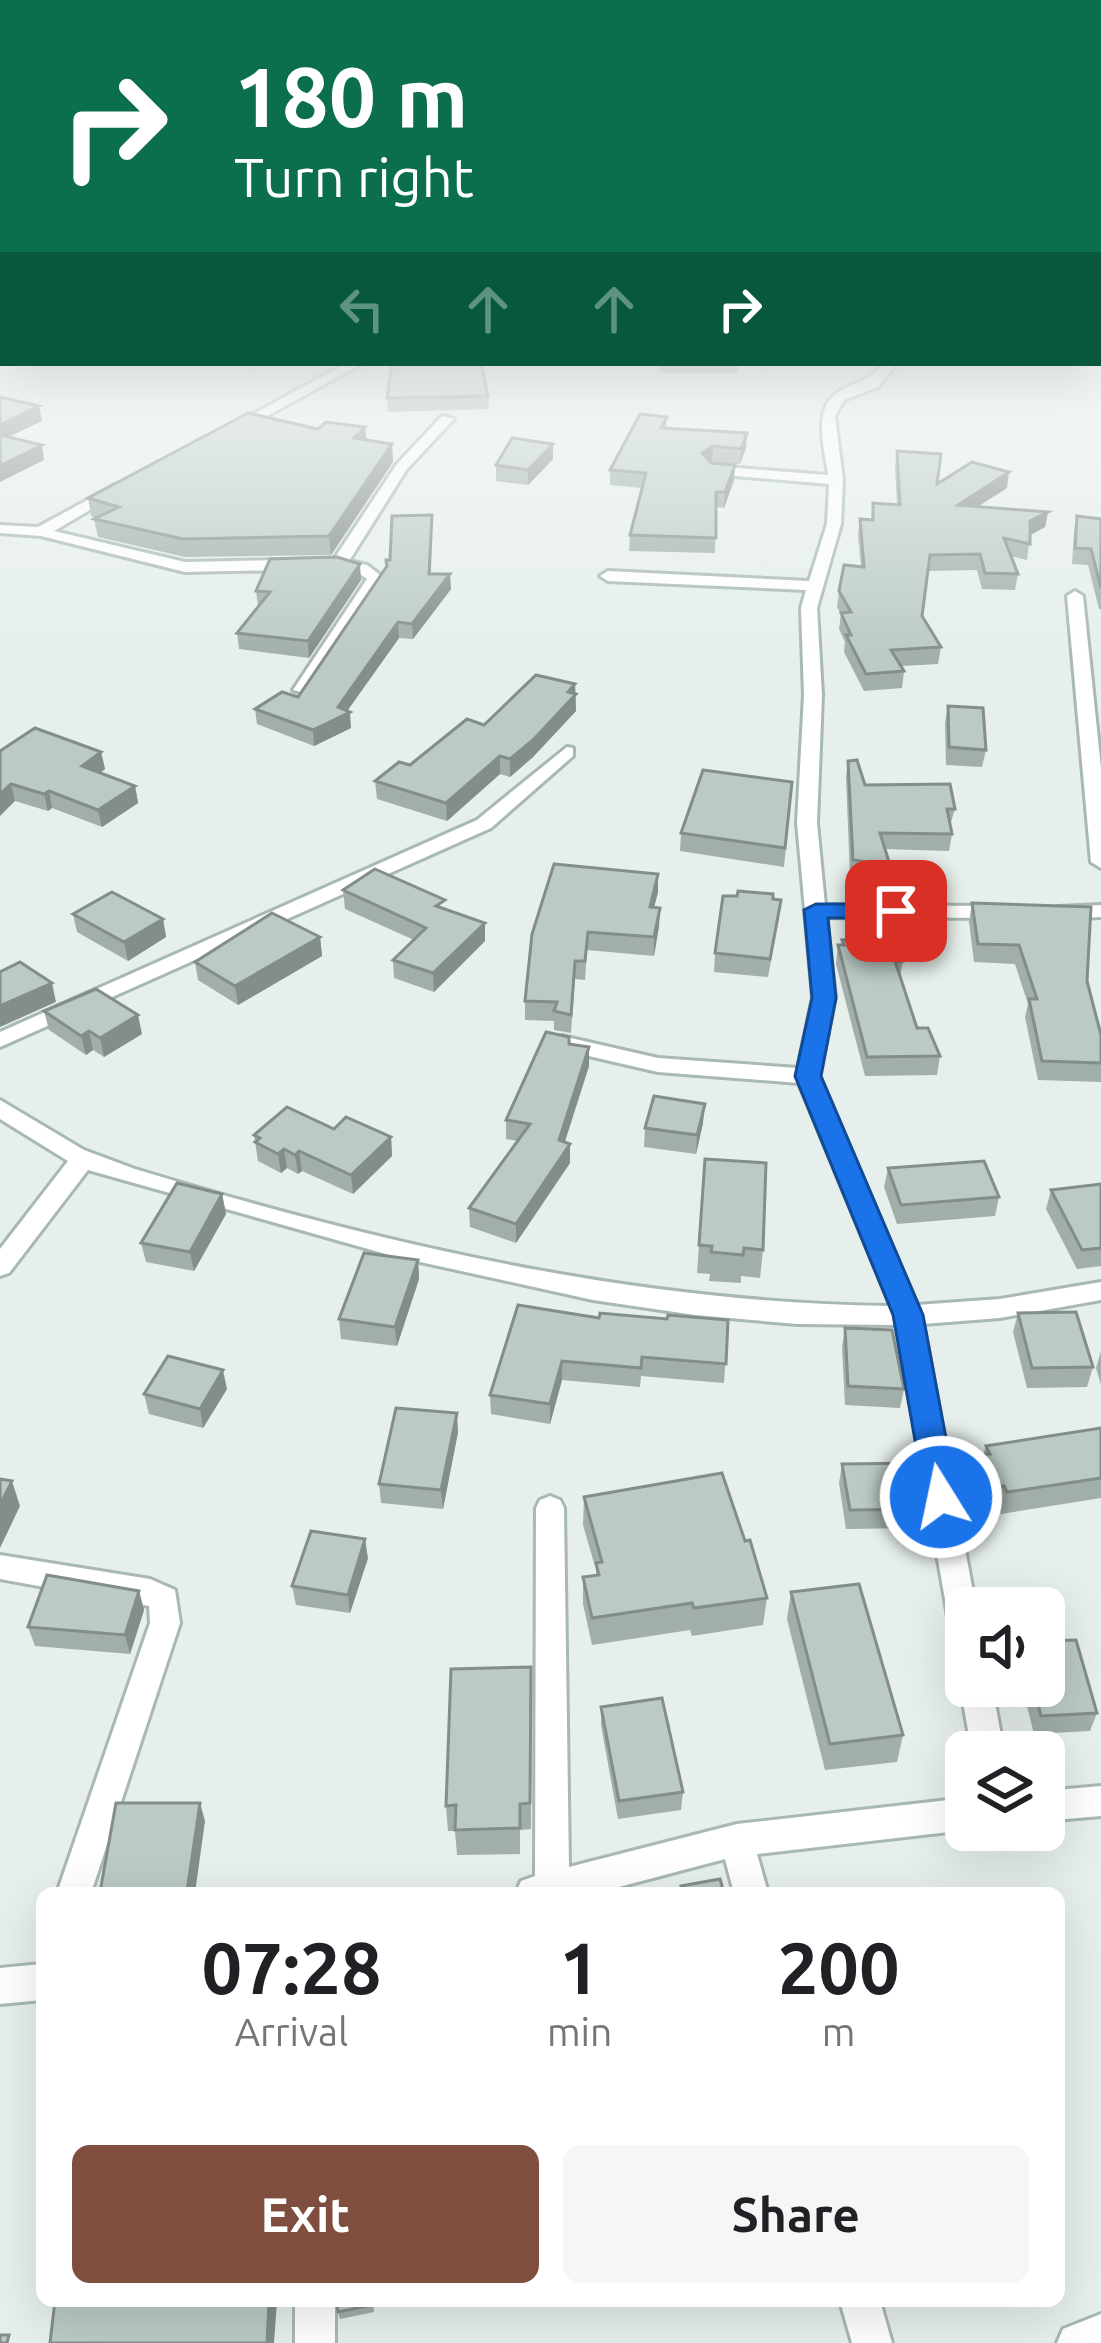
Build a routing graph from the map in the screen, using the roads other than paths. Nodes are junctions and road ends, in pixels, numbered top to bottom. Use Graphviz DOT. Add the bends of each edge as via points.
graph roads {
  1 [pos="425,442"];
  2 [pos="829,442"];
  3 [pos="712,470"];
  4 [pos="141,476"];
  5 [pos="836,480"];
  6 [pos="0,529"];
  7 [pos="41,532"];
  8 [pos="339,564"];
  9 [pos="608,577"];
  10 [pos="814,586"];
  11 [pos="1075,596"];
  12 [pos="302,690"];
  13 [pos="567,752"];
  14 [pos="1101,862"];
  15 [pos="816,910"];
  16 [pos="1101,911"];
  17 [pos="0,1040"];
  18 [pos="554,1041"];
  19 [pos="808,1076"];
  20 [pos="0,1108"];
  21 [pos="84,1158"];
  22 [pos="0,1267"];
  23 [pos="1101,1291"];
  24 [pos="908,1315"];
  25 [pos="550,1508"];
  26 [pos="0,1567"];
  27 [pos="957,1587"];
  28 [pos="1101,1801"];
  29 [pos="1065,1804"];
  30 [pos="945,1816"];
  31 [pos="736,1840"];
  32 [pos="76,1887"];
  33 [pos="542,1887"];
  34 [pos="554,1887"];
  35 [pos="749,1887"];
  36 [pos="36,1983"];
  37 [pos="0,1986"];
  38 [pos="315,2307"];
  39 [pos="862,2307"];
  40 [pos="1101,2334"];
  41 [pos="315,2343"];
  42 [pos="872,2343"];
  43 [pos="1077,2343"];
  1 -- 8 [label="street"];
  2 -- 5 [label="street"];
  3 -- 5 [label="street"];
  4 -- 7 [label="street"];
  5 -- 10 [label="street" via="834,524"];
  6 -- 7 [label="street"];
  7 -- 8 [label="street" via="185,567"];
  8 -- 12 [label="street" via="376,578"];
  9 -- 10 [label="street"];
  10 -- 15 [label="street" via="807,823"];
  11 -- 14 [label="street"];
  13 -- 17 [label="street" via="484,824"];
  15 -- 16 [label="street"];
  15 -- 19 [label="street" via="824,998"];
  18 -- 19 [label="street" via="658,1065"];
  19 -- 24 [label="street"];
  20 -- 21 [label="street"];
  21 -- 22 [label="street"];
  21 -- 24 [label="street" via="385,1246 610,1294 816,1318"];
  23 -- 24 [label="street"];
  24 -- 27 [label="street"];
  25 -- 33 [label="street"];
  26 -- 32 [label="street" via="164,1599 164,1623"];
  28 -- 29 [label="street"];
  30 -- 31 [label="street"];
  31 -- 34 [label="street"];
  31 -- 35 [label="street"];
  36 -- 37 [label="street"];
  38 -- 41 [label="street"];
  39 -- 42 [label="street"];
  40 -- 43 [label="street"];
}
